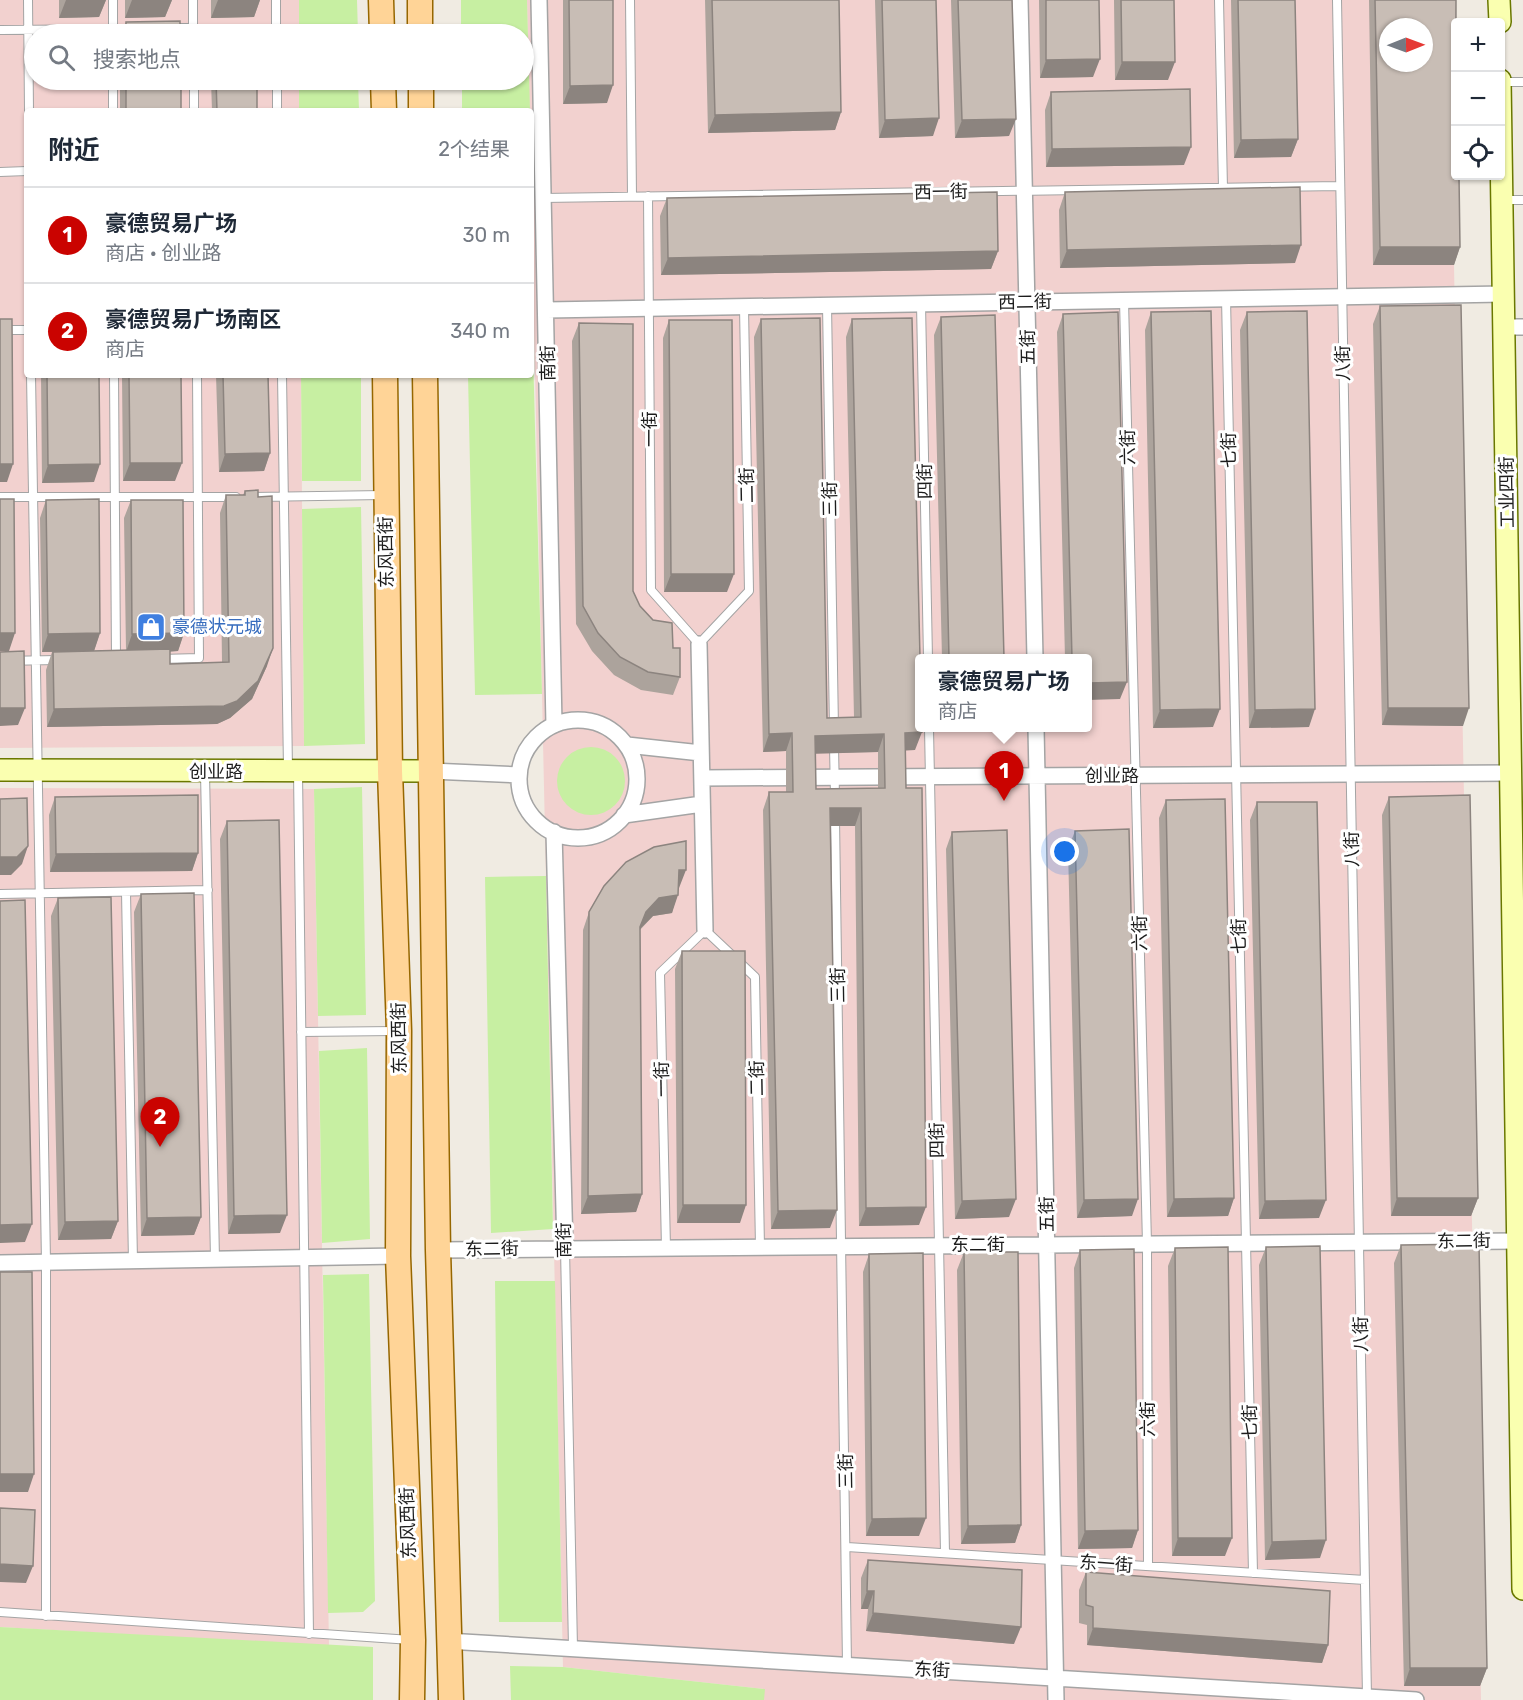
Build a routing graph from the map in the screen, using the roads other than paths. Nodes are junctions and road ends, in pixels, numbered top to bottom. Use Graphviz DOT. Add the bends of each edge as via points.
graph roads {
  1 [pos="28,0"];
  2 [pos="112,0"];
  3 [pos="193,0"];
  4 [pos="276,0"];
  5 [pos="381,0"];
  6 [pos="420,0"];
  7 [pos="539,0"];
  8 [pos="630,0"];
  9 [pos="1020,0"];
  10 [pos="1219,0"];
  11 [pos="1337,0"];
  12 [pos="1499,0"];
  13 [pos="1500,18"];
  14 [pos="28,24"];
  15 [pos="113,24"];
  16 [pos="193,24"];
  17 [pos="276,24"];
  18 [pos="382,24"];
  19 [pos="420,24"];
  20 [pos="24,29"];
  21 [pos="0,30"];
  22 [pos="1505,81"];
  23 [pos="1523,82"];
  24 [pos="29,90"];
  25 [pos="113,90"];
  26 [pos="194,90"];
  27 [pos="277,90"];
  28 [pos="383,90"];
  29 [pos="421,90"];
  30 [pos="29,108"];
  31 [pos="113,108"];
  32 [pos="194,108"];
  33 [pos="278,108"];
  34 [pos="384,108"];
  35 [pos="421,108"];
  36 [pos="1505,126"];
  37 [pos="24,171"];
  38 [pos="0,172"];
  39 [pos="1340,186"];
  40 [pos="1223,188"];
  41 [pos="1025,191"];
  42 [pos="632,196"];
  43 [pos="648,196"];
  44 [pos="543,198"];
  45 [pos="1513,200"];
  46 [pos="538,249"];
  47 [pos="1504,294"];
  48 [pos="1342,296"];
  49 [pos="1226,298"];
  50 [pos="1124,300"];
  51 [pos="1027,302"];
  52 [pos="921,304"];
  53 [pos="827,305"];
  54 [pos="744,307"];
  55 [pos="649,308"];
  56 [pos="547,310"];
  57 [pos="1514,327"];
  58 [pos="0,330"];
  59 [pos="24,330"];
  60 [pos="31,378"];
  61 [pos="114,378"];
  62 [pos="197,378"];
  63 [pos="282,378"];
  64 [pos="385,378"];
  65 [pos="425,378"];
  66 [pos="384,495"];
  67 [pos="284,496"];
  68 [pos="0,497"];
  69 [pos="32,497"];
  70 [pos="115,497"];
  71 [pos="198,497"];
  72 [pos="699,644"];
  73 [pos="928,654"];
  74 [pos="1035,654"];
  75 [pos="116,659"];
  76 [pos="128,659"];
  77 [pos="152,659"];
  78 [pos="70,660"];
  79 [pos="105,660"];
  80 [pos="0,661"];
  81 [pos="35,661"];
  82 [pos="554,725"];
  83 [pos="929,732"];
  84 [pos="1036,732"];
  85 [pos="627,746"];
  86 [pos="701,753"];
  87 [pos="0,770"];
  88 [pos="39,770"];
  89 [pos="390,771"];
  90 [pos="431,771"];
  91 [pos="206,772"];
  92 [pos="293,772"];
  93 [pos="1517,773"];
  94 [pos="1351,774"];
  95 [pos="519,775"];
  96 [pos="1236,775"];
  97 [pos="1037,776"];
  98 [pos="1136,776"];
  99 [pos="835,777"];
  100 [pos="930,777"];
  101 [pos="702,778"];
  102 [pos="702,804"];
  103 [pos="624,815"];
  104 [pos="1517,823"];
  105 [pos="554,832"];
  106 [pos="208,890"];
  107 [pos="126,892"];
  108 [pos="41,893"];
  109 [pos="0,894"];
  110 [pos="705,930"];
  111 [pos="1518,977"];
  112 [pos="399,1031"];
  113 [pos="301,1032"];
  114 [pos="1518,1241"];
  115 [pos="1359,1242"];
  116 [pos="1246,1243"];
  117 [pos="1147,1244"];
  118 [pos="939,1245"];
  119 [pos="1048,1245"];
  120 [pos="843,1246"];
  121 [pos="760,1247"];
  122 [pos="565,1248"];
  123 [pos="666,1248"];
  124 [pos="438,1250"];
  125 [pos="398,1256"];
  126 [pos="305,1258"];
  127 [pos="215,1259"];
  128 [pos="133,1261"];
  129 [pos="46,1262"];
  130 [pos="0,1263"];
  131 [pos="1521,1333"];
  132 [pos="35,1515"];
  133 [pos="46,1516"];
  134 [pos="847,1547"];
  135 [pos="945,1553"];
  136 [pos="1055,1560"];
  137 [pos="1149,1566"];
  138 [pos="1253,1573"];
  139 [pos="1365,1580"];
  140 [pos="1523,1588"];
  141 [pos="0,1612"];
  142 [pos="46,1616"];
  143 [pos="309,1634"];
  144 [pos="412,1640"];
  145 [pos="447,1641"];
  146 [pos="573,1648"];
  147 [pos="847,1665"];
  148 [pos="1056,1678"];
  149 [pos="1367,1697"];
  150 [pos="412,1700"];
  151 [pos="451,1700"];
  152 [pos="1056,1700"];
  153 [pos="1416,1700"];
  1 -- 14 [label="lane"];
  2 -- 15 [label="lane"];
  3 -- 16 [label="lane"];
  4 -- 17 [label="lane"];
  5 -- 18 [label="main road"];
  6 -- 19 [label="main road"];
  7 -- 44 [label="street, 南街"];
  8 -- 42 [label="lane"];
  9 -- 41 [label="street, 五街"];
  10 -- 40 [label="lane"];
  11 -- 39 [label="lane, 八街"];
  12 -- 13 [label="street"];
  20 -- 21 [label="lane"];
  22 -- 23 [label="lane"];
  24 -- 30 [label="lane"];
  25 -- 31 [label="lane"];
  26 -- 32 [label="lane"];
  27 -- 33 [label="lane"];
  28 -- 34 [label="main road"];
  29 -- 35 [label="main road"];
  36 -- 45 [label="street, 工业四街"];
  37 -- 38 [label="lane"];
  39 -- 40 [label="lane, 西一街"];
  39 -- 48 [label="lane, 八街"];
  40 -- 41 [label="lane, 西一街"];
  41 -- 43 [label="lane, 西一街"];
  41 -- 51 [label="street, 五街"];
  42 -- 43 [label="lane, 西一街"];
  42 -- 44 [label="lane, 西一街"];
  43 -- 55 [label="lane, 一街"];
  44 -- 46 [label="street, 南街"];
  45 -- 47 [label="street, 工业四街"];
  46 -- 56 [label="street, 南街"];
  47 -- 48 [label="street, 西二街"];
  47 -- 57 [label="street, 工业四街"];
  48 -- 49 [label="street, 西二街"];
  48 -- 94 [label="lane, 八街"];
  49 -- 50 [label="street, 西二街"];
  49 -- 96 [label="lane, 七街"];
  50 -- 51 [label="street, 西二街"];
  50 -- 98 [label="lane, 六街"];
  51 -- 52 [label="street, 西二街"];
  51 -- 74 [label="street, 五街"];
  52 -- 53 [label="street, 西二街"];
  52 -- 73 [label="lane, 四街"];
  53 -- 54 [label="street, 西二街"];
  53 -- 99 [label="lane, 三街"];
  54 -- 55 [label="street, 西二街"];
  54 -- 72 [label="lane, 二街" via="749,591"];
  55 -- 56 [label="street, 西二街"];
  55 -- 72 [label="lane, 一街" via="651,590"];
  56 -- 82 [label="street, 南街"];
  57 -- 93 [label="street, 工业四街" via="1511,553"];
  58 -- 59 [label="lane"];
  60 -- 69 [label="lane"];
  61 -- 70 [label="lane"];
  62 -- 71 [label="lane"];
  63 -- 67 [label="lane"];
  64 -- 66 [label="main road, 东风西街"];
  65 -- 90 [label="main road, 东风西街"];
  66 -- 67 [label="lane"];
  66 -- 89 [label="main road, 东风西街"];
  67 -- 71 [label="lane"];
  67 -- 92 [label="lane"];
  68 -- 69 [label="lane"];
  69 -- 70 [label="lane"];
  69 -- 81 [label="lane"];
  70 -- 71 [label="lane"];
  70 -- 75 [label="lane"];
  71 -- 77 [label="lane" via="199,658"];
  72 -- 86 [label="street"];
  75 -- 76 [label="lane"];
  75 -- 79 [label="lane"];
  78 -- 81 [label="lane"];
  80 -- 81 [label="lane"];
  81 -- 88 [label="lane"];
  82 -- 85 [label="street" via="582,720 599,723 615,732"];
  82 -- 95 [label="street" via="533,740"];
  83 -- 100 [label="lane, 四街"];
  84 -- 97 [label="street, 五街"];
  85 -- 86 [label="street"];
  85 -- 103 [label="street" via="635,764 637,784 632,804"];
  86 -- 101 [label="street"];
  87 -- 88 [label="street, 创业路"];
  88 -- 91 [label="street, 创业路"];
  88 -- 108 [label="lane"];
  89 -- 90 [label="street, 创业路"];
  89 -- 92 [label="street, 创业路"];
  89 -- 112 [label="main road, 东风西街"];
  90 -- 95 [label="street"];
  90 -- 124 [label="main road, 东风西街"];
  91 -- 92 [label="street, 创业路"];
  91 -- 106 [label="lane"];
  92 -- 113 [label="lane"];
  93 -- 94 [label="street, 创业路"];
  93 -- 104 [label="street, 工业四街"];
  94 -- 96 [label="street, 创业路"];
  94 -- 115 [label="lane, 八街"];
  95 -- 105 [label="street" via="521,796 530,814"];
  96 -- 98 [label="street, 创业路"];
  96 -- 116 [label="lane, 七街"];
  97 -- 98 [label="street, 创业路"];
  97 -- 100 [label="street, 创业路"];
  97 -- 119 [label="street, 五街"];
  98 -- 117 [label="lane, 六街"];
  99 -- 100 [label="street, 创业路"];
  99 -- 101 [label="street, 创业路"];
  99 -- 120 [label="lane, 三街"];
  100 -- 118 [label="lane, 四街"];
  101 -- 102 [label="street"];
  102 -- 103 [label="street"];
  102 -- 110 [label="street"];
  103 -- 105 [label="street" via="603,833 584,838"];
  104 -- 111 [label="street, 工业四街"];
  105 -- 122 [label="street, 南街"];
  106 -- 107 [label="lane"];
  106 -- 127 [label="lane"];
  107 -- 108 [label="lane"];
  107 -- 128 [label="lane"];
  108 -- 109 [label="lane"];
  108 -- 129 [label="lane"];
  110 -- 121 [label="lane, 二街" via="755,978"];
  110 -- 123 [label="lane, 一街" via="660,973"];
  111 -- 114 [label="street, 工业四街"];
  112 -- 113 [label="lane"];
  112 -- 125 [label="main road, 东风西街"];
  113 -- 126 [label="lane"];
  114 -- 115 [label="street, 东二街"];
  114 -- 131 [label="street, 工业四街"];
  115 -- 116 [label="street, 东二街"];
  115 -- 139 [label="lane, 八街"];
  116 -- 117 [label="street, 东二街"];
  116 -- 138 [label="lane, 七街"];
  117 -- 119 [label="street, 东二街"];
  117 -- 137 [label="lane, 六街"];
  118 -- 119 [label="street, 东二街"];
  118 -- 120 [label="street, 东二街"];
  118 -- 135 [label="lane, 四街"];
  119 -- 136 [label="street, 五街"];
  120 -- 121 [label="street, 东二街"];
  120 -- 134 [label="lane, 三街"];
  121 -- 123 [label="street, 东二街"];
  122 -- 123 [label="street, 东二街"];
  122 -- 124 [label="street, 东二街"];
  122 -- 146 [label="lane, 南街"];
  124 -- 145 [label="main road, 东风西街"];
  125 -- 126 [label="street"];
  125 -- 144 [label="main road, 东风西街"];
  126 -- 127 [label="street"];
  126 -- 143 [label="lane"];
  127 -- 128 [label="street"];
  128 -- 129 [label="street"];
  129 -- 130 [label="street"];
  129 -- 133 [label="lane"];
  131 -- 140 [label="street, 工业四街"];
  132 -- 133 [label="lane"];
  133 -- 142 [label="lane"];
  134 -- 135 [label="lane, 东一街"];
  134 -- 147 [label="lane, 三街"];
  135 -- 136 [label="lane, 东一街"];
  136 -- 137 [label="lane, 东一街"];
  136 -- 148 [label="street, 五街"];
  137 -- 138 [label="lane, 东一街"];
  138 -- 139 [label="lane, 东一街"];
  139 -- 149 [label="lane, 八街"];
  141 -- 142 [label="lane"];
  142 -- 143 [label="lane"];
  143 -- 144 [label="lane"];
  144 -- 150 [label="main road, 东风西街"];
  145 -- 146 [label="street, 东街"];
  145 -- 151 [label="main road, 东风西街"];
  146 -- 147 [label="street, 东街"];
  147 -- 148 [label="street, 东街"];
  148 -- 149 [label="street, 东街"];
  148 -- 152 [label="street, 五街"];
  149 -- 153 [label="street, 东街"];
}
